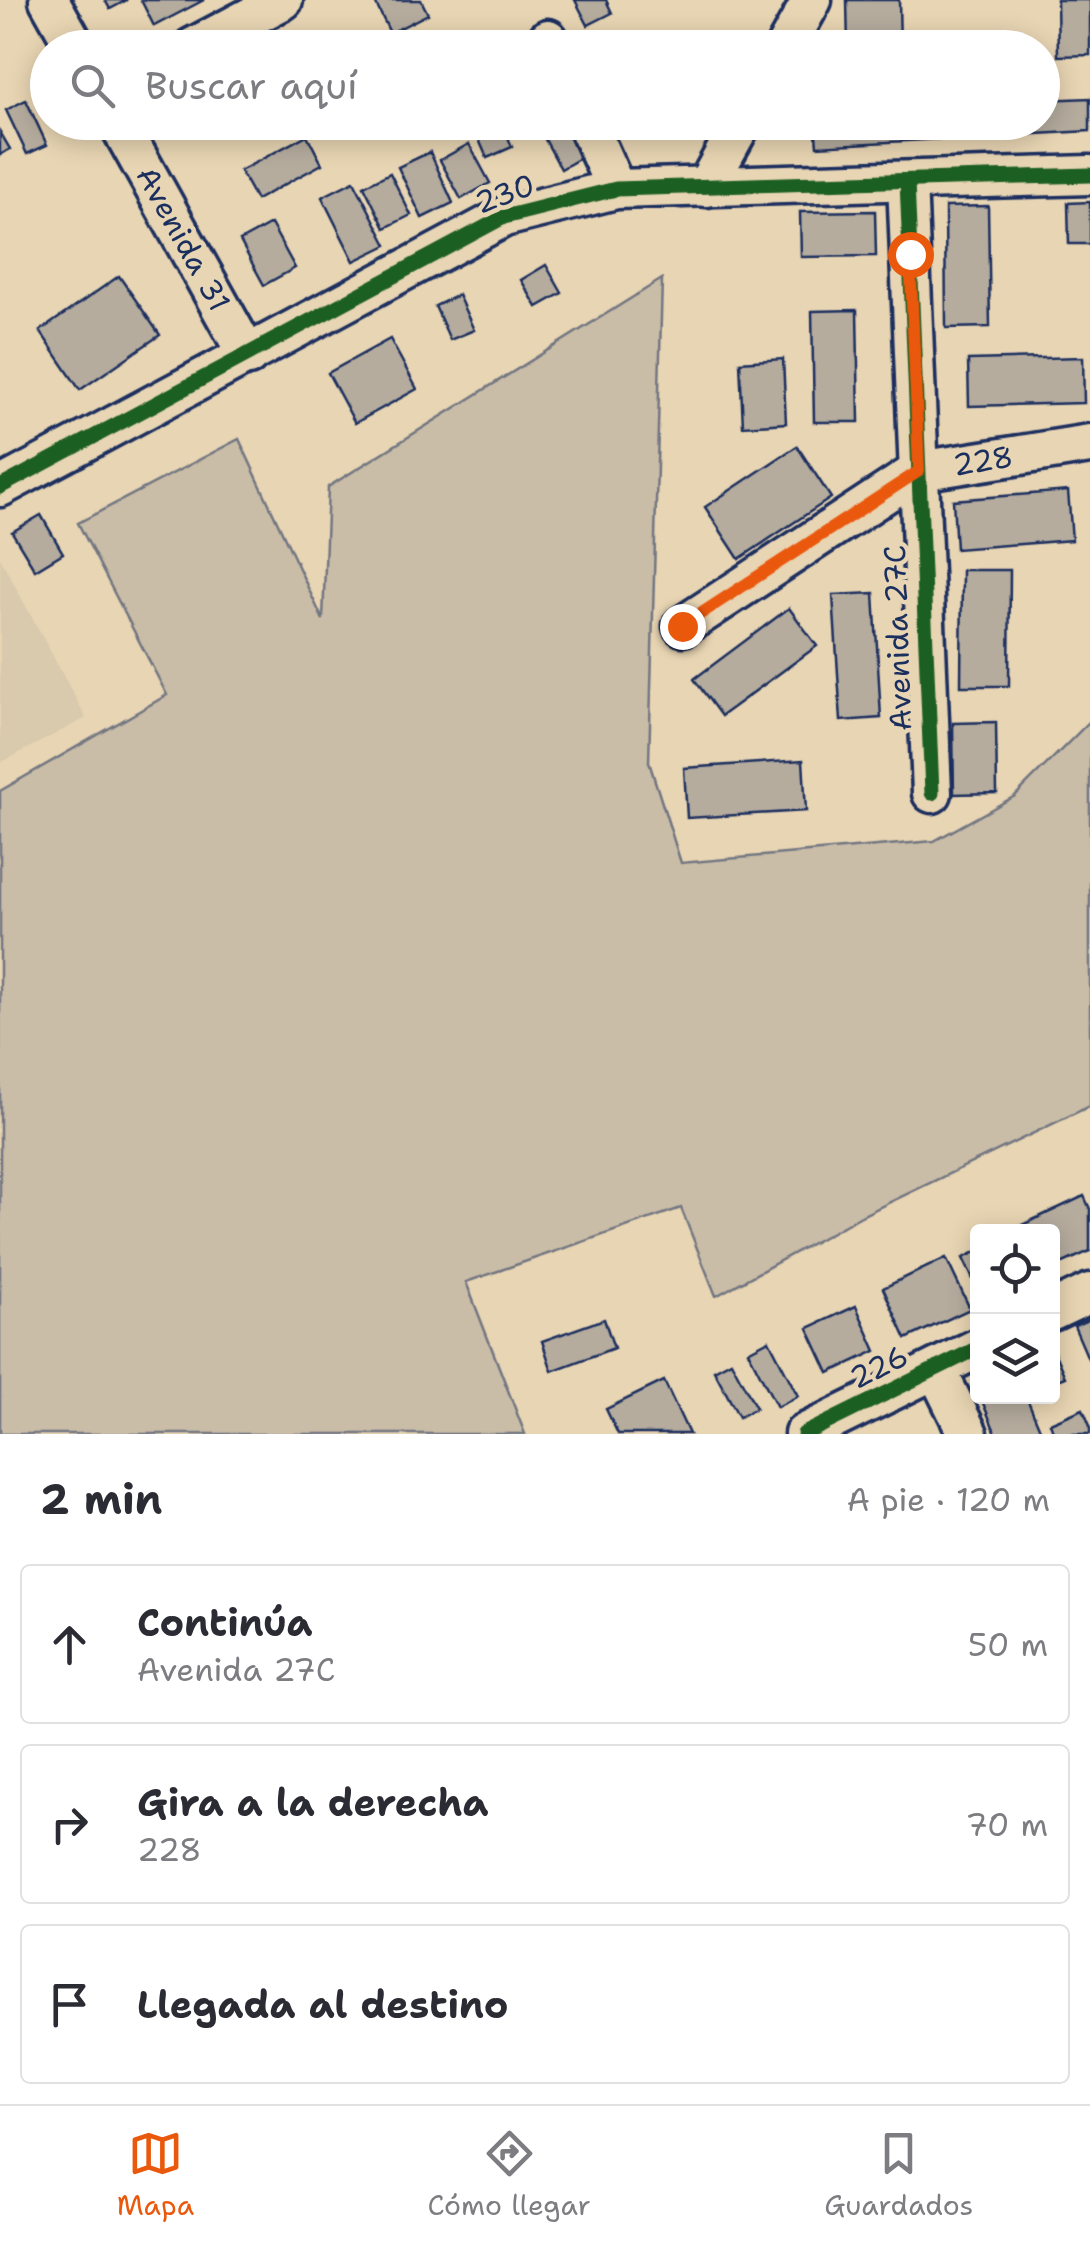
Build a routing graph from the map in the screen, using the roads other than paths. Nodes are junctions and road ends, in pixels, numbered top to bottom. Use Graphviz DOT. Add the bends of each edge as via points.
graph roads {
  1 [pos="49,0"];
  2 [pos="283,0"];
  3 [pos="812,0"];
  4 [pos="66,30"];
  5 [pos="226,30"];
  6 [pos="795,30"];
  7 [pos="128,140"];
  8 [pos="594,140"];
  9 [pos="732,140"];
  10 [pos="1090,175"];
  11 [pos="907,181"];
  12 [pos="706,187"];
  13 [pos="616,190"];
  14 [pos="248,356"];
  15 [pos="1090,444"];
  16 [pos="919,471"];
  17 [pos="0,488"];
  18 [pos="682,626"];
  19 [pos="932,792"];
  20 [pos="1090,1293"];
  21 [pos="1060,1307"];
  22 [pos="970,1352"];
  23 [pos="936,1369"];
  24 [pos="804,1434"];
  25 [pos="968,1434"];
  1 -- 4 [label="street"];
  2 -- 5 [label="street"];
  3 -- 6 [label="street"];
  7 -- 14 [label="street, Avenida 31"];
  8 -- 13 [label="street"];
  9 -- 12 [label="street"];
  10 -- 11 [label="street, 230"];
  11 -- 12 [label="street, 230"];
  11 -- 16 [label="street, Avenida 27C"];
  12 -- 13 [label="street, 230"];
  13 -- 14 [label="street, 230" via="504,217"];
  14 -- 17 [label="street, 230"];
  15 -- 16 [label="street, 228"];
  16 -- 18 [label="street, 228"];
  16 -- 19 [label="street, Avenida 27C"];
  20 -- 21 [label="street"];
  22 -- 23 [label="street, 226"];
  23 -- 24 [label="street, 226"];
  23 -- 25 [label="street"];
}
